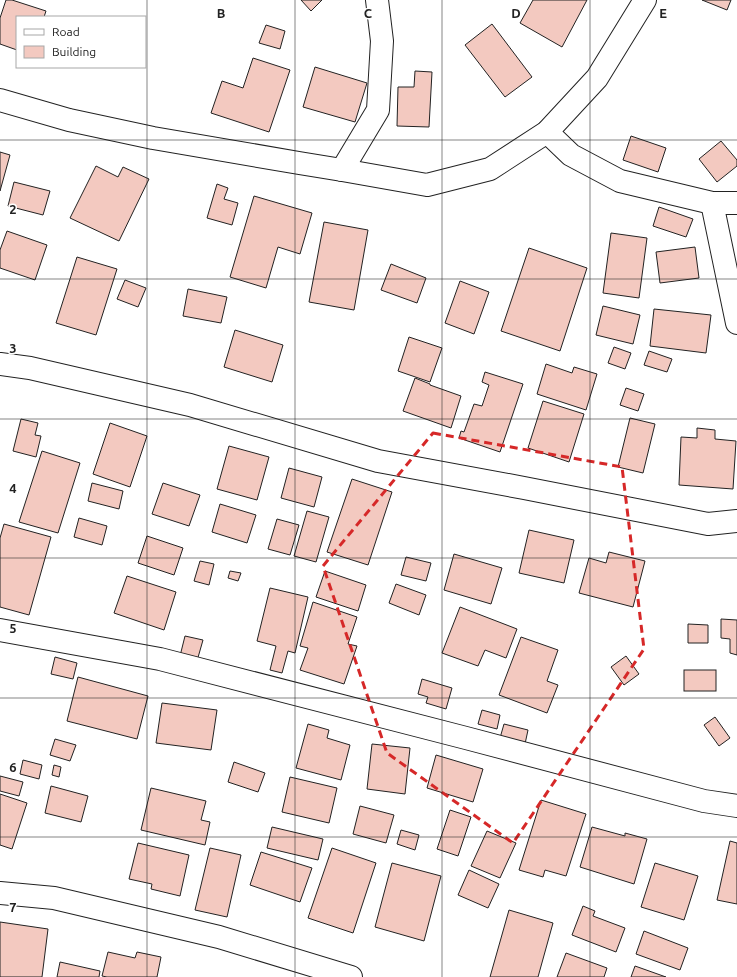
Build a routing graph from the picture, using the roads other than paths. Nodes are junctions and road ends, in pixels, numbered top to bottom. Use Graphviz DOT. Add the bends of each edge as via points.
graph roads {
  1 [pos="377,0"];
  2 [pos="645,0"];
  3 [pos="0,100"];
  4 [pos="547,132"];
  5 [pos="342,170"];
  6 [pos="712,203"];
  7 [pos="737,203"];
  8 [pos="737,323"];
  9 [pos="0,364"];
  10 [pos="737,521"];
  11 [pos="0,630"];
  12 [pos="737,806"];
  13 [pos="0,893"];
  14 [pos="351,977"];
  1 -- 5 [label="street" via="382,41 378,110"];
  2 -- 4 [label="street" via="597,78"];
  3 -- 5 [label="street" via="69,120 153,138"];
  4 -- 5 [label="street" via="490,170 427,185"];
  4 -- 6 [label="street" via="571,155 620,180"];
  6 -- 7 [label="street"];
  6 -- 8 [label="street"];
  9 -- 10 [label="street" via="30,368 190,405 378,461 708,524"];
  11 -- 12 [label="street" via="160,659 704,801"];
  13 -- 14 [label="street" via="54,898 219,937"];
}
